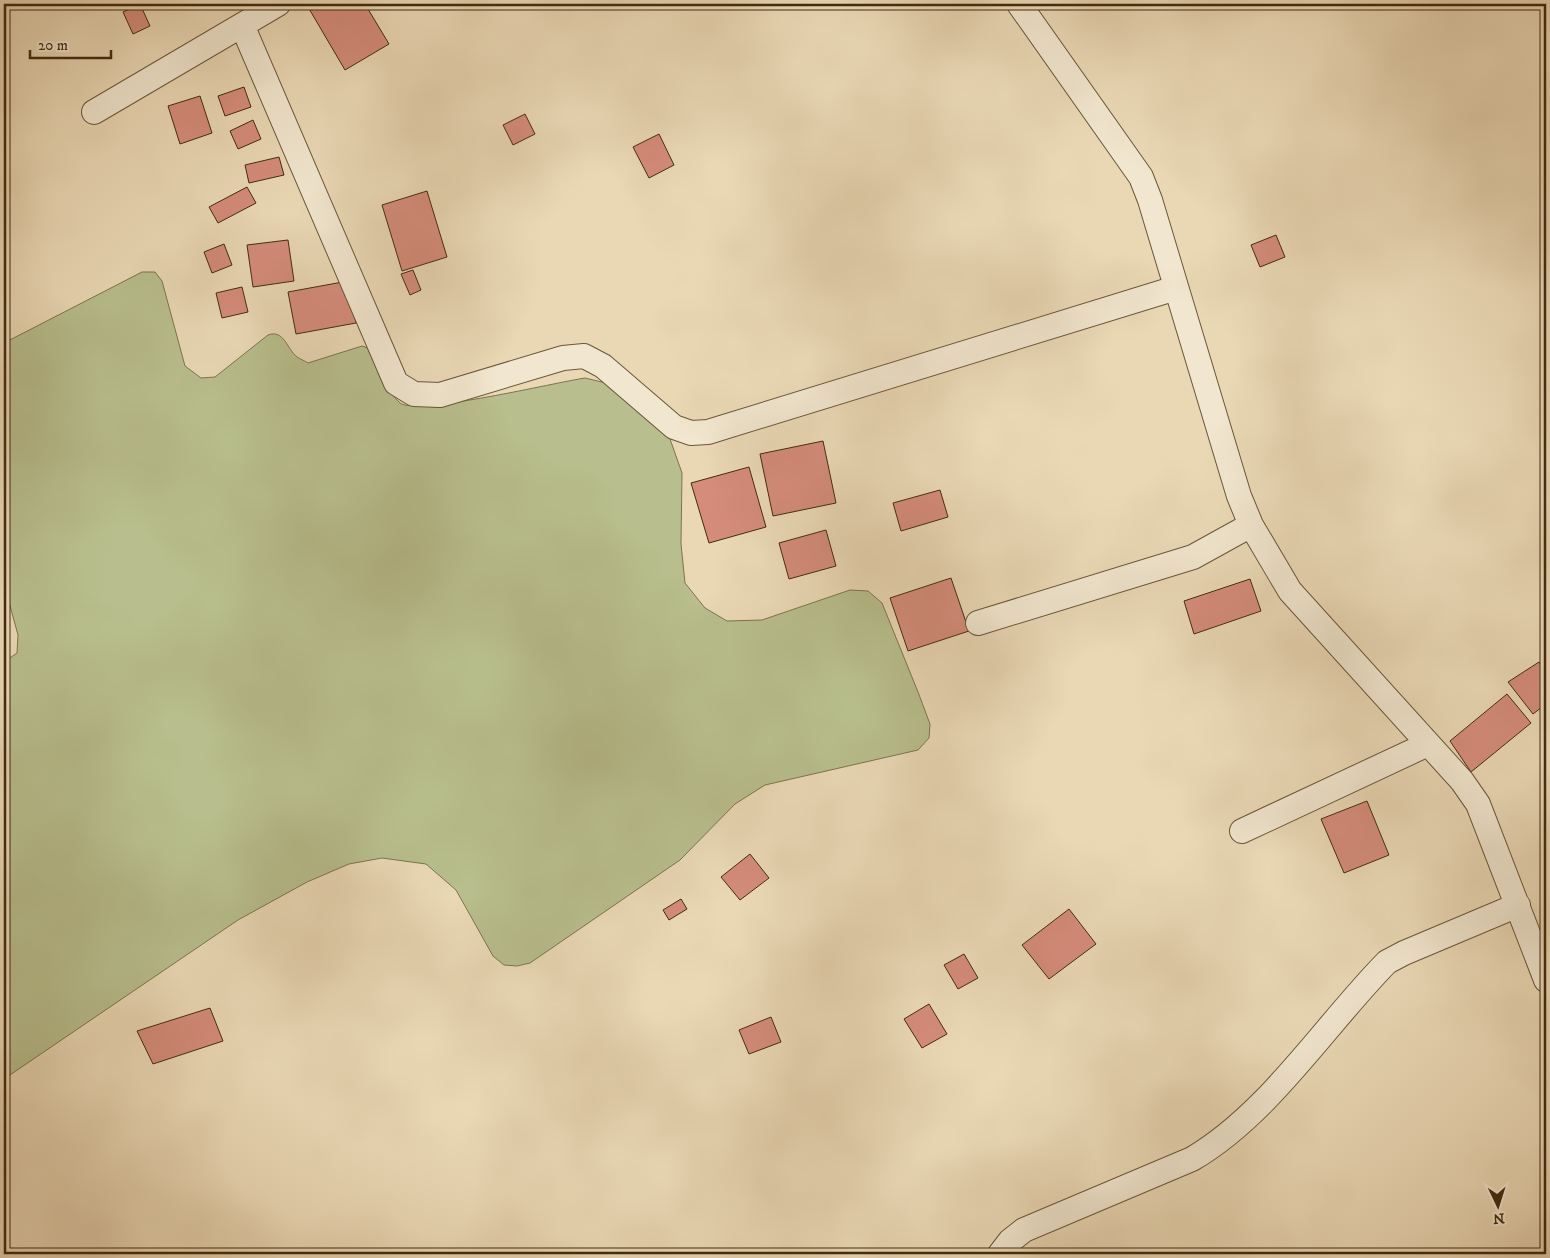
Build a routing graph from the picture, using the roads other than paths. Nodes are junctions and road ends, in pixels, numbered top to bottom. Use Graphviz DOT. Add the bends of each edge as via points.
graph roads {
  1 [pos="278,4"];
  2 [pos="1019,4"];
  3 [pos="242,25"];
  4 [pos="94,112"];
  5 [pos="1176,288"];
  6 [pos="1251,525"];
  7 [pos="978,623"];
  8 [pos="1428,744"];
  9 [pos="1242,831"];
  10 [pos="1518,905"];
  11 [pos="1546,980"];
  12 [pos="1000,1254"];
  1 -- 3 [label="street"];
  2 -- 5 [label="street" via="1141,177"];
  3 -- 4 [label="street"];
  3 -- 5 [label="street" via="396,383 414,394 440,395 563,358 584,356 603,366 674,427 691,433 708,432"];
  5 -- 6 [label="street" via="1238,496"];
  6 -- 7 [label="street" via="1193,556"];
  6 -- 8 [label="street" via="1290,591"];
  8 -- 9 [label="street"];
  8 -- 10 [label="street" via="1478,804"];
  10 -- 11 [label="street"];
  10 -- 12 [label="street" via="1387,962 1253,1113 1218,1144 1192,1159 1024,1230"];
}
